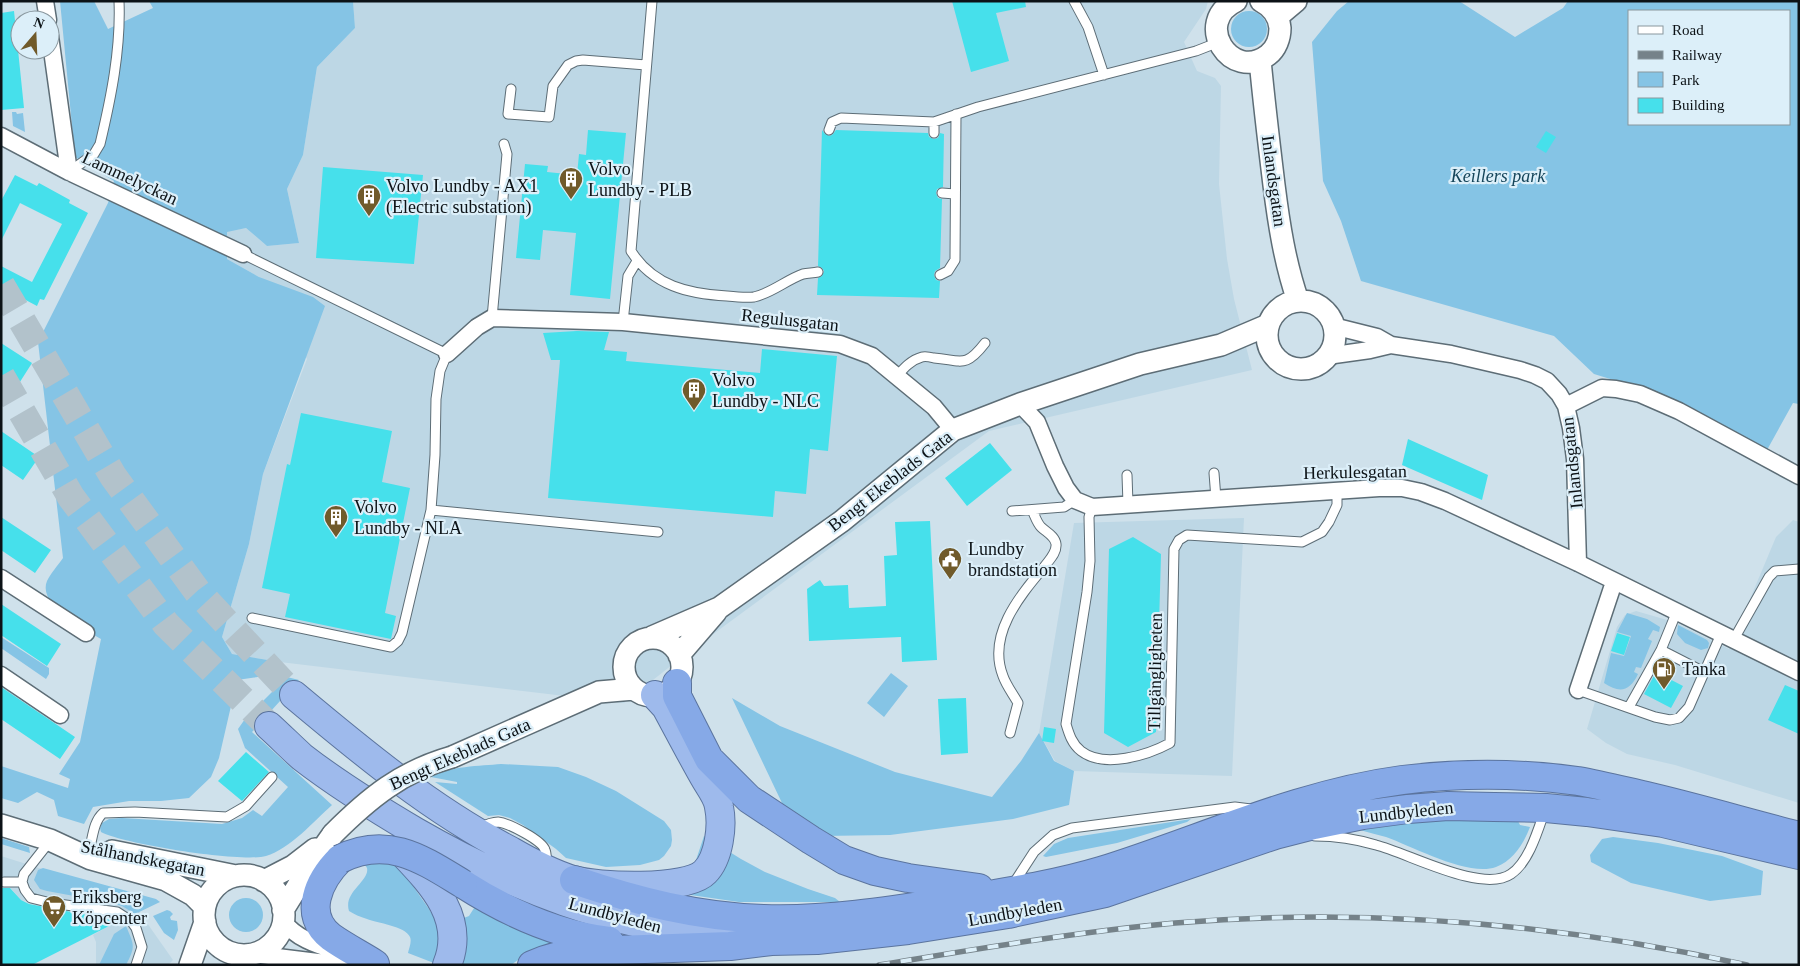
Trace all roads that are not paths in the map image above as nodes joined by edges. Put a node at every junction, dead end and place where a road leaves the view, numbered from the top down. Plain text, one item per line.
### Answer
1 (119, 1) edge
2 (652, 1) edge
3 (1074, 1) edge
4 (1236, 1) edge
5 (1260, 1) edge
6 (1296, 1) edge
7 (1277, 16) junction
8 (1219, 42) junction
9 (53, 60) edge
10 (1260, 60) junction
11 (646, 65) junction
12 (1104, 75) junction
13 (511, 88) dead end
14 (956, 114) junction
15 (934, 122) junction
16 (829, 130) dead end
17 (934, 133) dead end
18 (1, 136) edge
19 (504, 144) dead end
20 (69, 172) junction
21 (942, 194) dead end
22 (955, 194) junction
23 (243, 254) joint
24 (638, 261) junction
25 (818, 272) dead end
26 (940, 275) dead end
27 (1298, 301) junction
28 (492, 318) junction
29 (623, 322) junction
30 (1268, 325) junction
31 (1333, 326) junction
32 (985, 343) dead end
33 (1221, 345) junction
34 (1391, 345) junction
35 (1270, 350) junction
36 (447, 354) junction
37 (1327, 356) junction
38 (897, 376) junction
39 (1020, 404) junction
40 (1566, 406) junction
41 (953, 430) junction
42 (1214, 473) dead end
43 (1127, 474) dead end
44 (1799, 476) edge
45 (1336, 491) junction
46 (1216, 499) junction
47 (1075, 500) junction
48 (1128, 504) junction
49 (1092, 507) junction
50 (431, 510) junction
51 (1032, 510) junction
52 (1012, 511) dead end
53 (658, 532) dead end
54 (1578, 563) junction
55 (1799, 569) edge
56 (1, 578) edge
57 (1614, 582) junction
58 (719, 608) junction
59 (1677, 611) junction
60 (252, 618) dead end
61 (86, 633) dead end
62 (652, 637) junction
63 (1727, 637) junction
64 (1661, 650) junction
65 (679, 655) junction
66 (624, 670) junction
67 (1704, 672) junction
68 (1799, 672) edge
69 (1, 675) edge
70 (655, 689) junction
71 (1578, 690) joint
72 (599, 692) junction
73 (294, 695) tunnel mouth
74 (1629, 707) junction
75 (60, 715) dead end
76 (269, 726) tunnel mouth
77 (1010, 733) dead end
78 (272, 777) dead end
79 (340, 785) junction
80 (1546, 808) junction
81 (1271, 824) junction
82 (1, 825) edge
83 (1799, 836) edge
84 (50, 840) junction
85 (90, 847) junction
86 (337, 847) junction
87 (1799, 855) edge
88 (236, 876) junction
89 (574, 880) junction
90 (264, 881) junction
91 (4, 882) dead end
92 (22, 882) junction
93 (1008, 892) junction
94 (205, 914) junction
95 (283, 915) junction
96 (771, 941) junction
97 (687, 948) junction
98 (246, 954) junction
99 (376, 964) edge
100 (136, 965) edge
101 (190, 965) edge
102 (220, 965) edge
103 (342, 965) edge
104 (447, 965) edge
105 (532, 965) edge

1 - 20 lane
2 - 11 lane
3 - 12 lane
4 - 8 street
5 - 7 street
6 - 7 street
7 - 10 street
8 - 10 street
8 - 12 lane
9 - 20 street
10 - 27 street, Inlandsgatan
11 - 13 lane
11 - 24 lane
12 - 14 lane
14 - 15 lane
14 - 22 lane
15 - 16 lane
15 - 17 lane
18 - 20 street, Lammelyckan
19 - 28 lane
20 - 23 street, Lammelyckan
21 - 22 lane
22 - 26 lane
23 - 36 lane
24 - 25 lane, Regulusgatan
24 - 29 lane
27 - 30 street
27 - 31 street
28 - 29 street, Regulusgatan
28 - 36 street
29 - 38 street, Regulusgatan
30 - 33 street, Bengt Ekeblads Gata
30 - 35 street
31 - 34 street, Inlandsgatan
31 - 37 street
32 - 38 lane
33 - 35 street, Bengt Ekeblads Gata
33 - 39 street, Bengt Ekeblads Gata
34 - 37 street, Inlandsgatan
34 - 40 street, Inlandsgatan
35 - 37 street
36 - 50 lane
38 - 41 street, Regulusgatan
39 - 41 street, Bengt Ekeblads Gata
39 - 47 street
40 - 44 street
40 - 54 street, Inlandsgatan
41 - 58 street, Bengt Ekeblads Gata
42 - 46 lane
43 - 48 lane
45 - 46 street, Herkulesgatan
45 - 49 lane, Tillgängligheten
45 - 54 street, Herkulesgatan
46 - 48 street, Herkulesgatan
47 - 49 street, Herkulesgatan
47 - 51 lane
48 - 49 street, Herkulesgatan
50 - 53 lane
50 - 60 lane
51 - 52 lane
51 - 77 lane
54 - 57 street, Herkulesgatan
55 - 63 lane
56 - 61 street
57 - 59 street, Herkulesgatan
57 - 71 street
58 - 62 street, Bengt Ekeblads Gata
58 - 65 street, Bengt Ekeblads Gata
59 - 63 street, Herkulesgatan
59 - 64 lane
62 - 65 street
62 - 66 street, Bengt Ekeblads Gata
63 - 67 lane
63 - 68 street, Herkulesgatan
64 - 67 lane
64 - 74 lane
65 - 70 street
66 - 70 street
66 - 72 street, Bengt Ekeblads Gata
67 - 74 lane
69 - 75 street
70 - 72 street, Bengt Ekeblads Gata
70 - 89 highway
70 - 93 highway
71 - 74 lane
72 - 86 street, Bengt Ekeblads Gata, bridge
73 - 89 highway, Lundbyleden
76 - 79 highway, Lundbyleden
78 - 85 lane
79 - 96 highway, Lundbyleden
79 - 104 highway
80 - 81 highway, Lundbyleden
80 - 81 lane
80 - 87 highway, Lundbyleden
81 - 83 highway, Lundbyleden
81 - 93 highway, Lundbyleden
81 - 93 lane
81 - 96 highway, Lundbyleden
82 - 84 street, Stålhandskegatan
84 - 85 street, Stålhandskegatan
84 - 92 lane
84 - 94 street, Stålhandskegatan
85 - 88 street, Stålhandskegatan
86 - 90 street, Bengt Ekeblads Gata
86 - 95 street, Bengt Ekeblads Gata
86 - 97 highway, bridge
86 - 99 highway
88 - 90 street
88 - 94 street
89 - 93 highway, Lundbyleden
90 - 95 street
91 - 92 lane
92 - 100 lane
94 - 98 street
94 - 101 street
95 - 98 street
95 - 99 street
96 - 97 highway
97 - 105 highway
98 - 102 street
98 - 103 street

